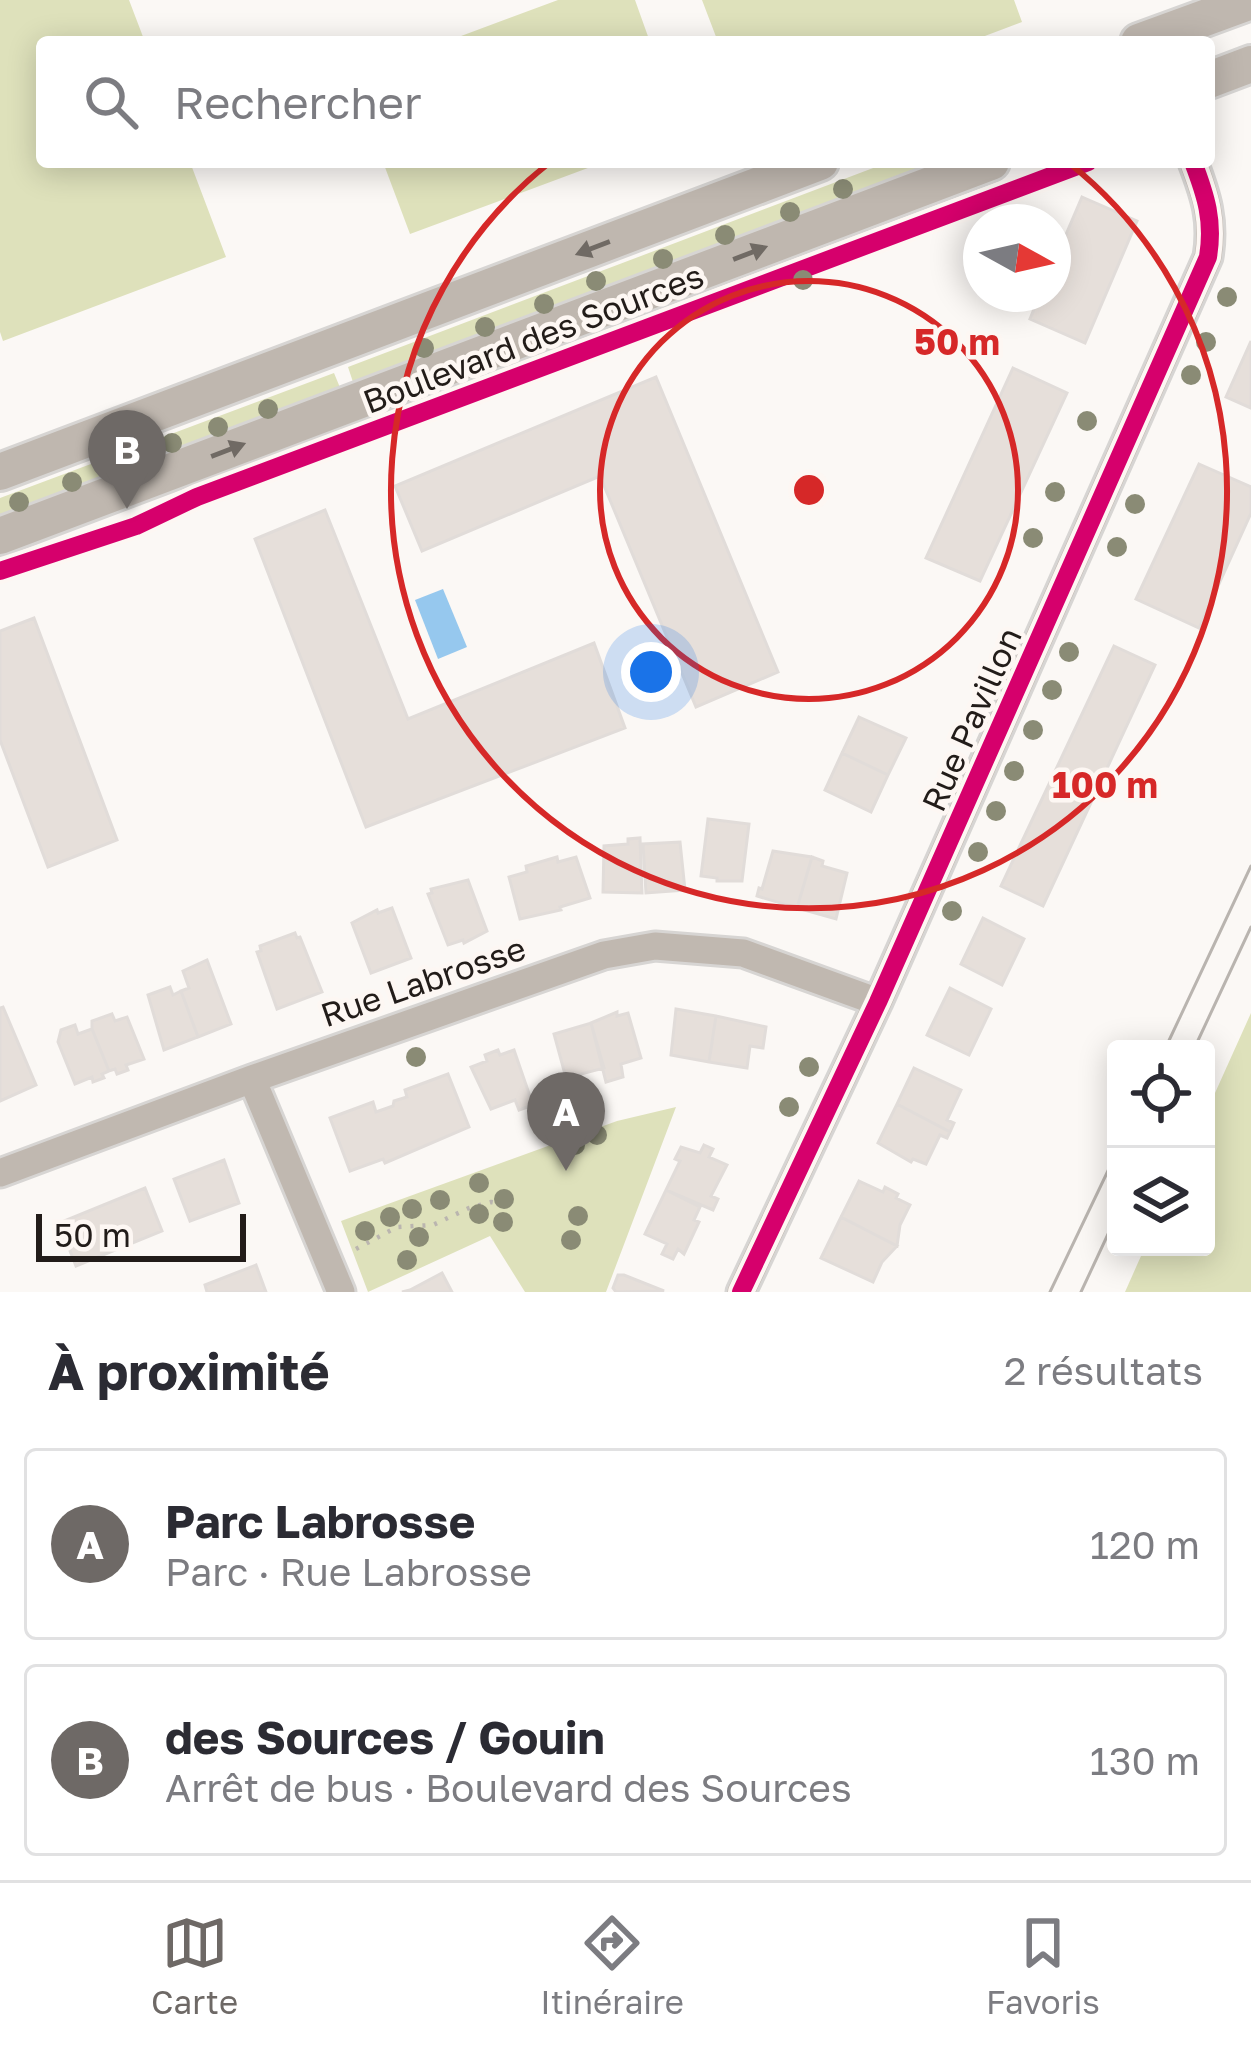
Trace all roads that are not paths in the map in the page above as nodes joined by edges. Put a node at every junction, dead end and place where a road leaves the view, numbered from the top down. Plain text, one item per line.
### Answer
1 (1251, 1) edge
2 (1158, 36) edge
3 (1251, 64) edge
4 (1215, 78) edge
5 (804, 168) edge
6 (975, 168) edge
7 (1195, 168) edge
8 (0, 472) edge
9 (0, 536) edge
10 (878, 1002) junction
11 (252, 1079) junction
12 (0, 1173) edge
13 (341, 1292) edge
14 (741, 1292) edge

1 - 2 street
3 - 4 street
5 -> 8 street, Boulevard des Sources
9 -> 6 street, Boulevard des Sources
7 - 10 street, Rue Pavillon
10 - 11 street, Rue Labrosse
10 - 14 street, Rue Pavillon
11 - 12 street, Rue Labrosse
11 - 13 street

